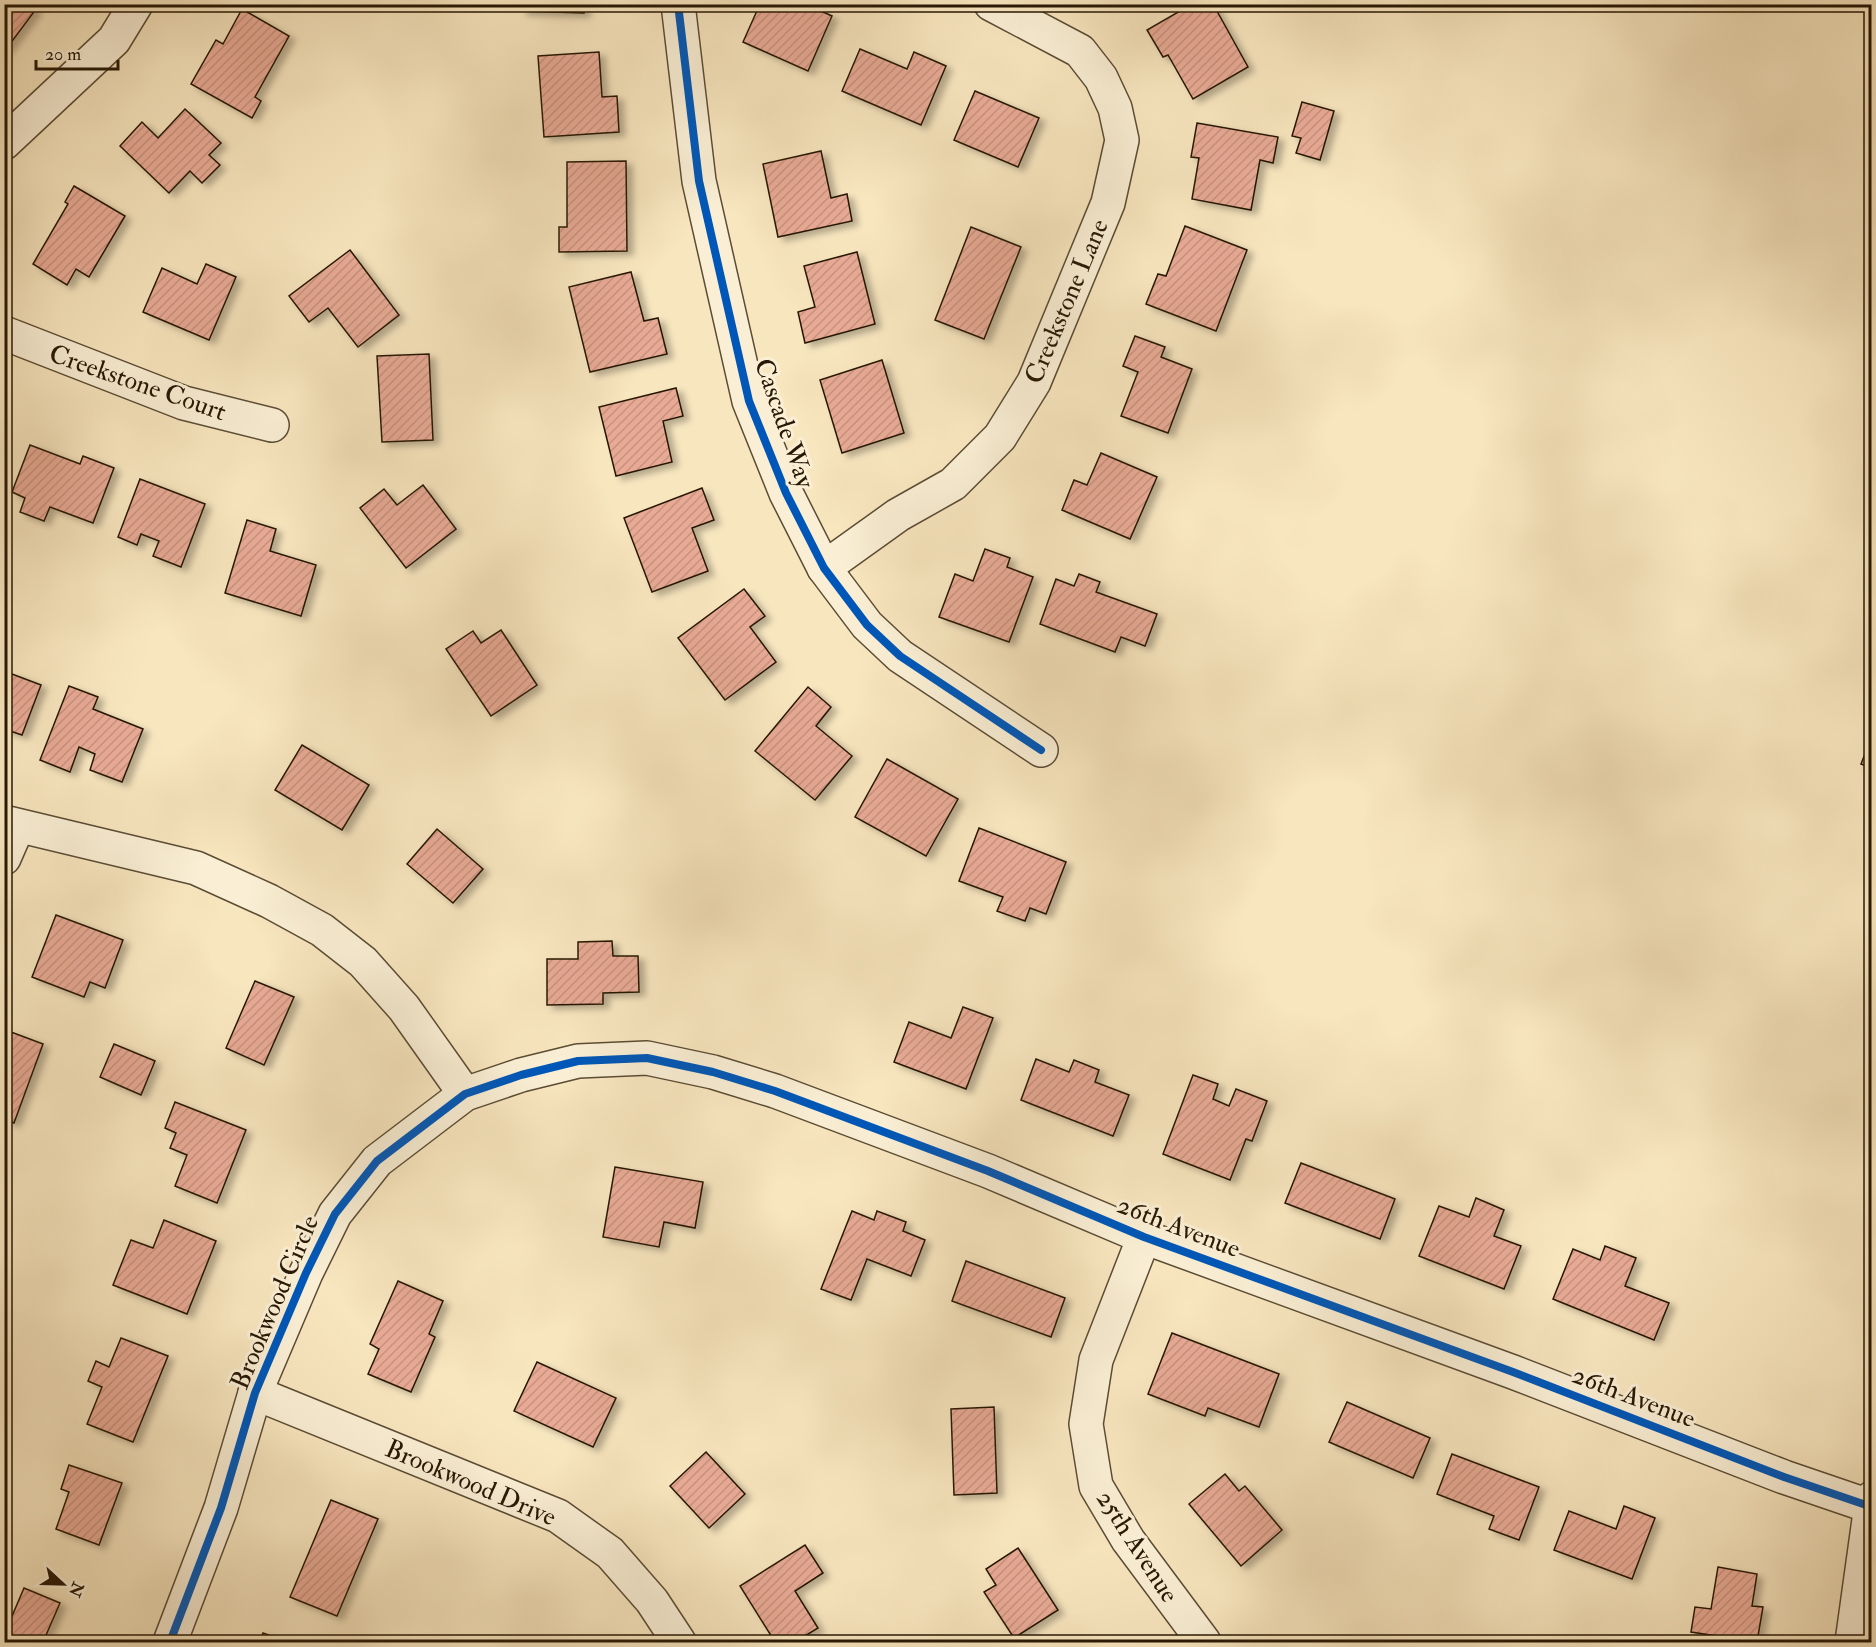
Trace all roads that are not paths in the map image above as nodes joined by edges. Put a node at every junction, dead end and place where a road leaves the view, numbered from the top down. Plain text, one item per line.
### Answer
1 (136, 4) edge
2 (678, 4) edge
3 (991, 4) edge
4 (4, 143) edge
5 (4, 333) edge
6 (272, 425) dead end
7 (824, 568) junction
8 (1041, 750) dead end
9 (11, 824) edge
10 (4, 858) edge
11 (465, 1094) junction
12 (1144, 1237) junction
13 (255, 1393) junction
14 (1870, 1502) edge
15 (170, 1642) edge
16 (679, 1642) edge
17 (1204, 1642) edge
18 (1852, 1642) edge

1 - 4 street
2 - 7 street, Cascade Way
3 - 7 street, Creekstone Lane
5 - 6 street, Creekstone Court
7 - 8 street, Cascade Way
9 - 10 street
9 - 11 street
11 - 12 street, 26th Avenue
11 - 13 street, Brookwood Circle
12 - 14 street, 26th Avenue
12 - 17 street, 25th Avenue
13 - 15 street, Brookwood Circle
13 - 16 street, Brookwood Drive
14 - 18 street

